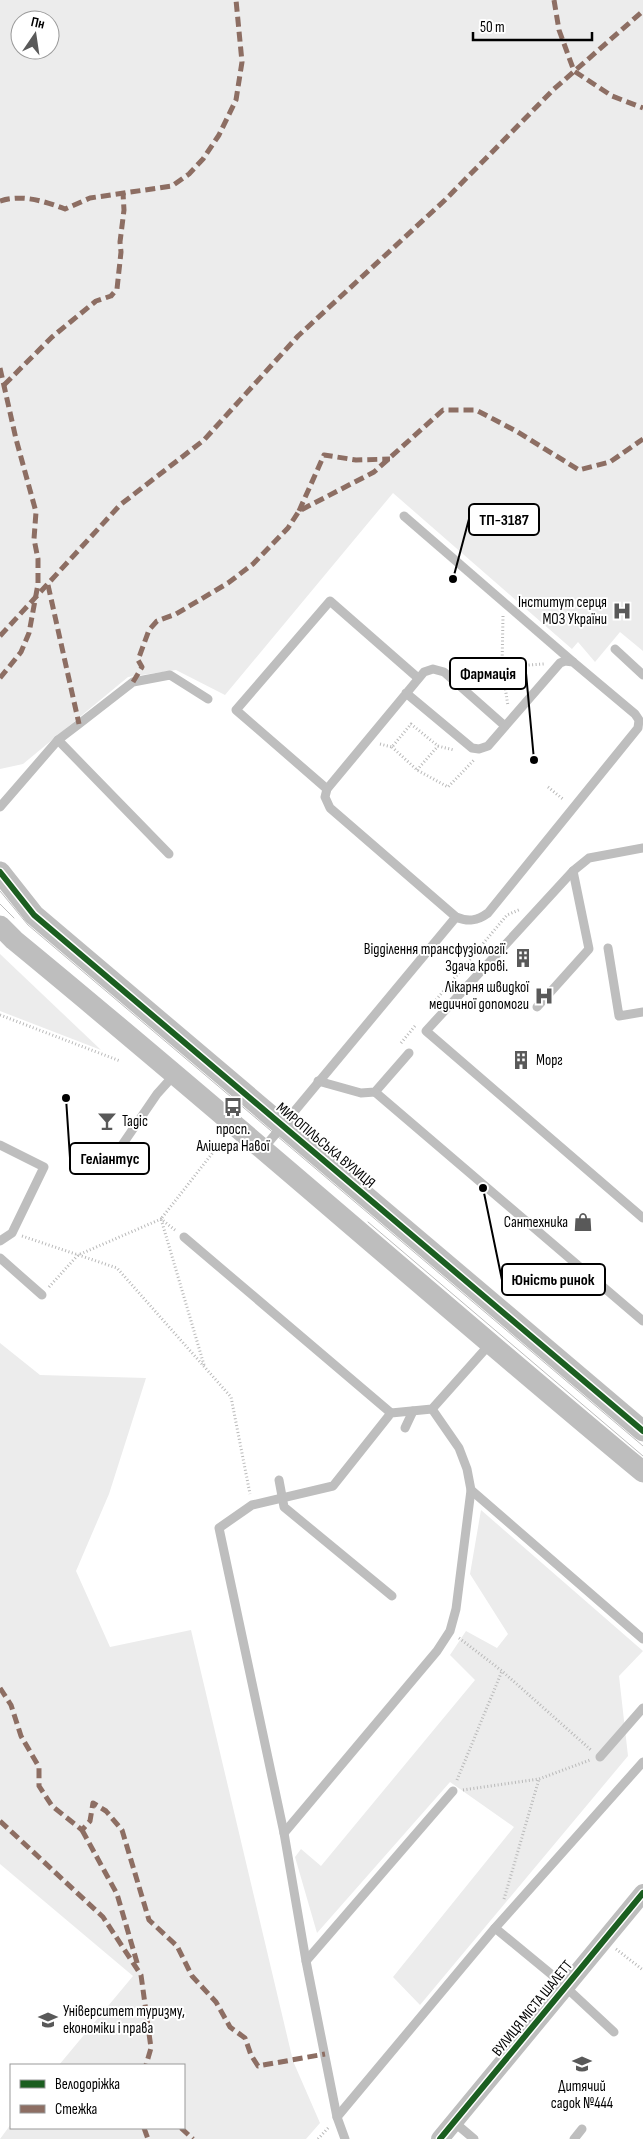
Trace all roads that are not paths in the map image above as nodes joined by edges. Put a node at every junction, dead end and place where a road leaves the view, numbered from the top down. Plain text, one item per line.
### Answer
1 (404, 516) dead end
2 (615, 649) dead end
3 (573, 662) junction
4 (643, 674) edge
5 (418, 678) junction
6 (406, 693) junction
7 (208, 698) dead end
8 (508, 723) junction
9 (58, 740) junction
10 (327, 789) junction
11 (0, 807) edge
12 (643, 848) edge
13 (169, 854) dead end
14 (573, 871) junction
15 (0, 872) edge
16 (456, 917) junction
17 (0, 926) edge
18 (608, 948) dead end
19 (537, 1007) dead end
20 (643, 1012) edge
21 (409, 1053) dead end
22 (175, 1074) junction
23 (318, 1081) junction
24 (374, 1092) junction
25 (284, 1125) junction
26 (0, 1144) edge
27 (120, 1148) dead end
28 (263, 1149) junction
29 (643, 1218) edge
30 (184, 1237) road end
31 (0, 1241) edge
32 (0, 1258) edge
33 (42, 1295) road end
34 (643, 1320) edge
35 (489, 1344) junction
36 (432, 1409) junction
37 (413, 1411) junction
38 (391, 1413) junction
39 (405, 1428) dead end
40 (643, 1432) edge
41 (643, 1472) edge
42 (279, 1480) dead end
43 (471, 1490) junction
44 (282, 1498) junction
45 (392, 1596) dead end
46 (643, 1639) edge
47 (643, 1708) edge
48 (600, 1757) road end
49 (643, 1762) edge
50 (453, 1791) road end
51 (284, 1833) junction
52 (643, 1893) edge
53 (495, 1928) junction
54 (306, 1961) junction
55 (564, 1987) junction
56 (614, 2032) dead end
57 (337, 2117) junction
58 (454, 2122) junction
59 (582, 2129) dead end
60 (345, 2139) edge
61 (440, 2139) edge
62 (474, 2139) edge
63 (574, 2139) edge

1 - 3 lane
2 - 4 lane
3 - 8 lane
3 - 16 lane
5 - 6 lane
5 - 8 lane
5 - 10 lane
6 - 8 lane
6 - 10 lane
7 - 9 lane
9 - 11 lane
9 - 13 lane
10 - 16 lane
12 - 14 lane
14 - 19 lane
14 - 29 lane
15 - 25 street, МИРОПІЛЬСЬКА ВУЛИЦЯ
16 - 23 lane
17 - 22 street
18 - 20 lane
21 - 24 lane
22 - 27 lane
22 - 28 street
23 - 24 lane
23 - 25 lane
24 - 34 lane
25 - 28 lane
25 - 40 street, МИРОПІЛЬСЬКА ВУЛИЦЯ
26 - 31 lane
28 - 35 street
30 - 38 lane
32 - 33 lane
35 - 36 lane
35 - 41 street
36 - 37 lane
36 - 43 lane
37 - 38 lane
37 - 39 lane
38 - 44 lane
42 - 44 lane
43 - 46 lane
43 - 51 lane
44 - 45 lane
44 - 51 lane
47 - 48 lane
49 - 53 lane
50 - 54 lane
51 - 54 lane
52 - 55 street, ВУЛИЦЯ МІСТА ШАЛЕТТ
53 - 55 lane
53 - 57 lane
54 - 57 lane
55 - 56 lane
55 - 58 street, ВУЛИЦЯ МІСТА ШАЛЕТТ
57 - 60 lane
58 - 61 street, ВУЛИЦЯ МІСТА ШАЛЕТТ
58 - 62 lane
59 - 63 lane

